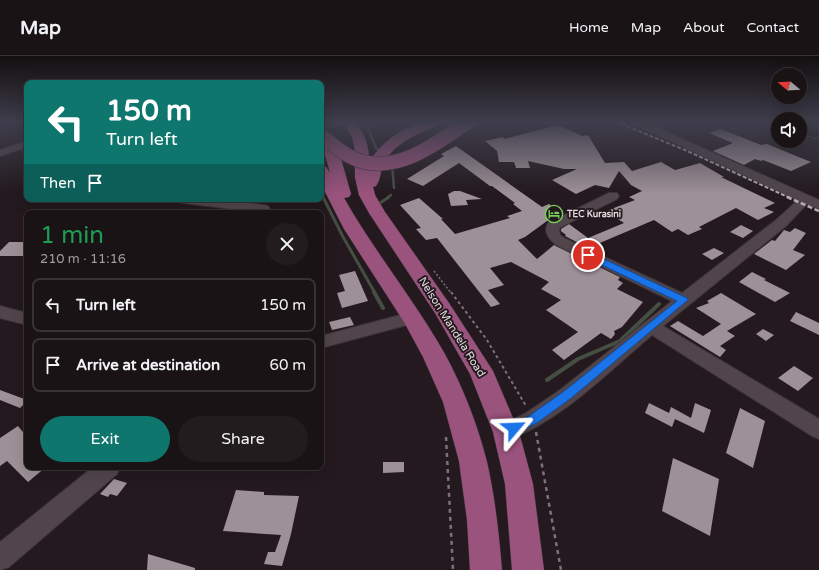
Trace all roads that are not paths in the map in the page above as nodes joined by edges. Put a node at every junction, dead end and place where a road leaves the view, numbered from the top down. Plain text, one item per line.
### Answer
1 (21, 146) edge
2 (328, 146) edge
3 (335, 146) edge
4 (361, 146) edge
5 (392, 146) edge
6 (429, 146) edge
7 (690, 146) edge
8 (0, 153) edge
9 (324, 176) edge
10 (612, 196) dead end
11 (804, 198) junction
12 (207, 202) edge
13 (819, 205) edge
14 (264, 209) dead end
15 (353, 229) junction
16 (396, 242) junction
17 (684, 300) junction
18 (0, 312) edge
19 (24, 318) edge
20 (412, 318) junction
21 (652, 327) junction
22 (324, 341) edge
23 (819, 430) edge
24 (506, 432) junction
25 (105, 470) edge
26 (0, 558) edge
27 (486, 570) edge
28 (528, 570) edge

1 - 8 street
2 - 15 main road
3 - 6 main road, bridge
4 - 16 main road, Nelson Mandela Road
5 - 16 main road
7 - 11 street
9 - 15 main road
10 - 17 street
11 - 13 street
11 - 17 street
12 - 14 street
15 - 20 main road
16 - 24 main road, Nelson Mandela Road
17 - 21 street
18 - 19 street
20 - 22 street
20 - 27 main road
21 - 23 street
21 - 24 street
24 - 28 main road, Nelson Mandela Road
25 - 26 street

